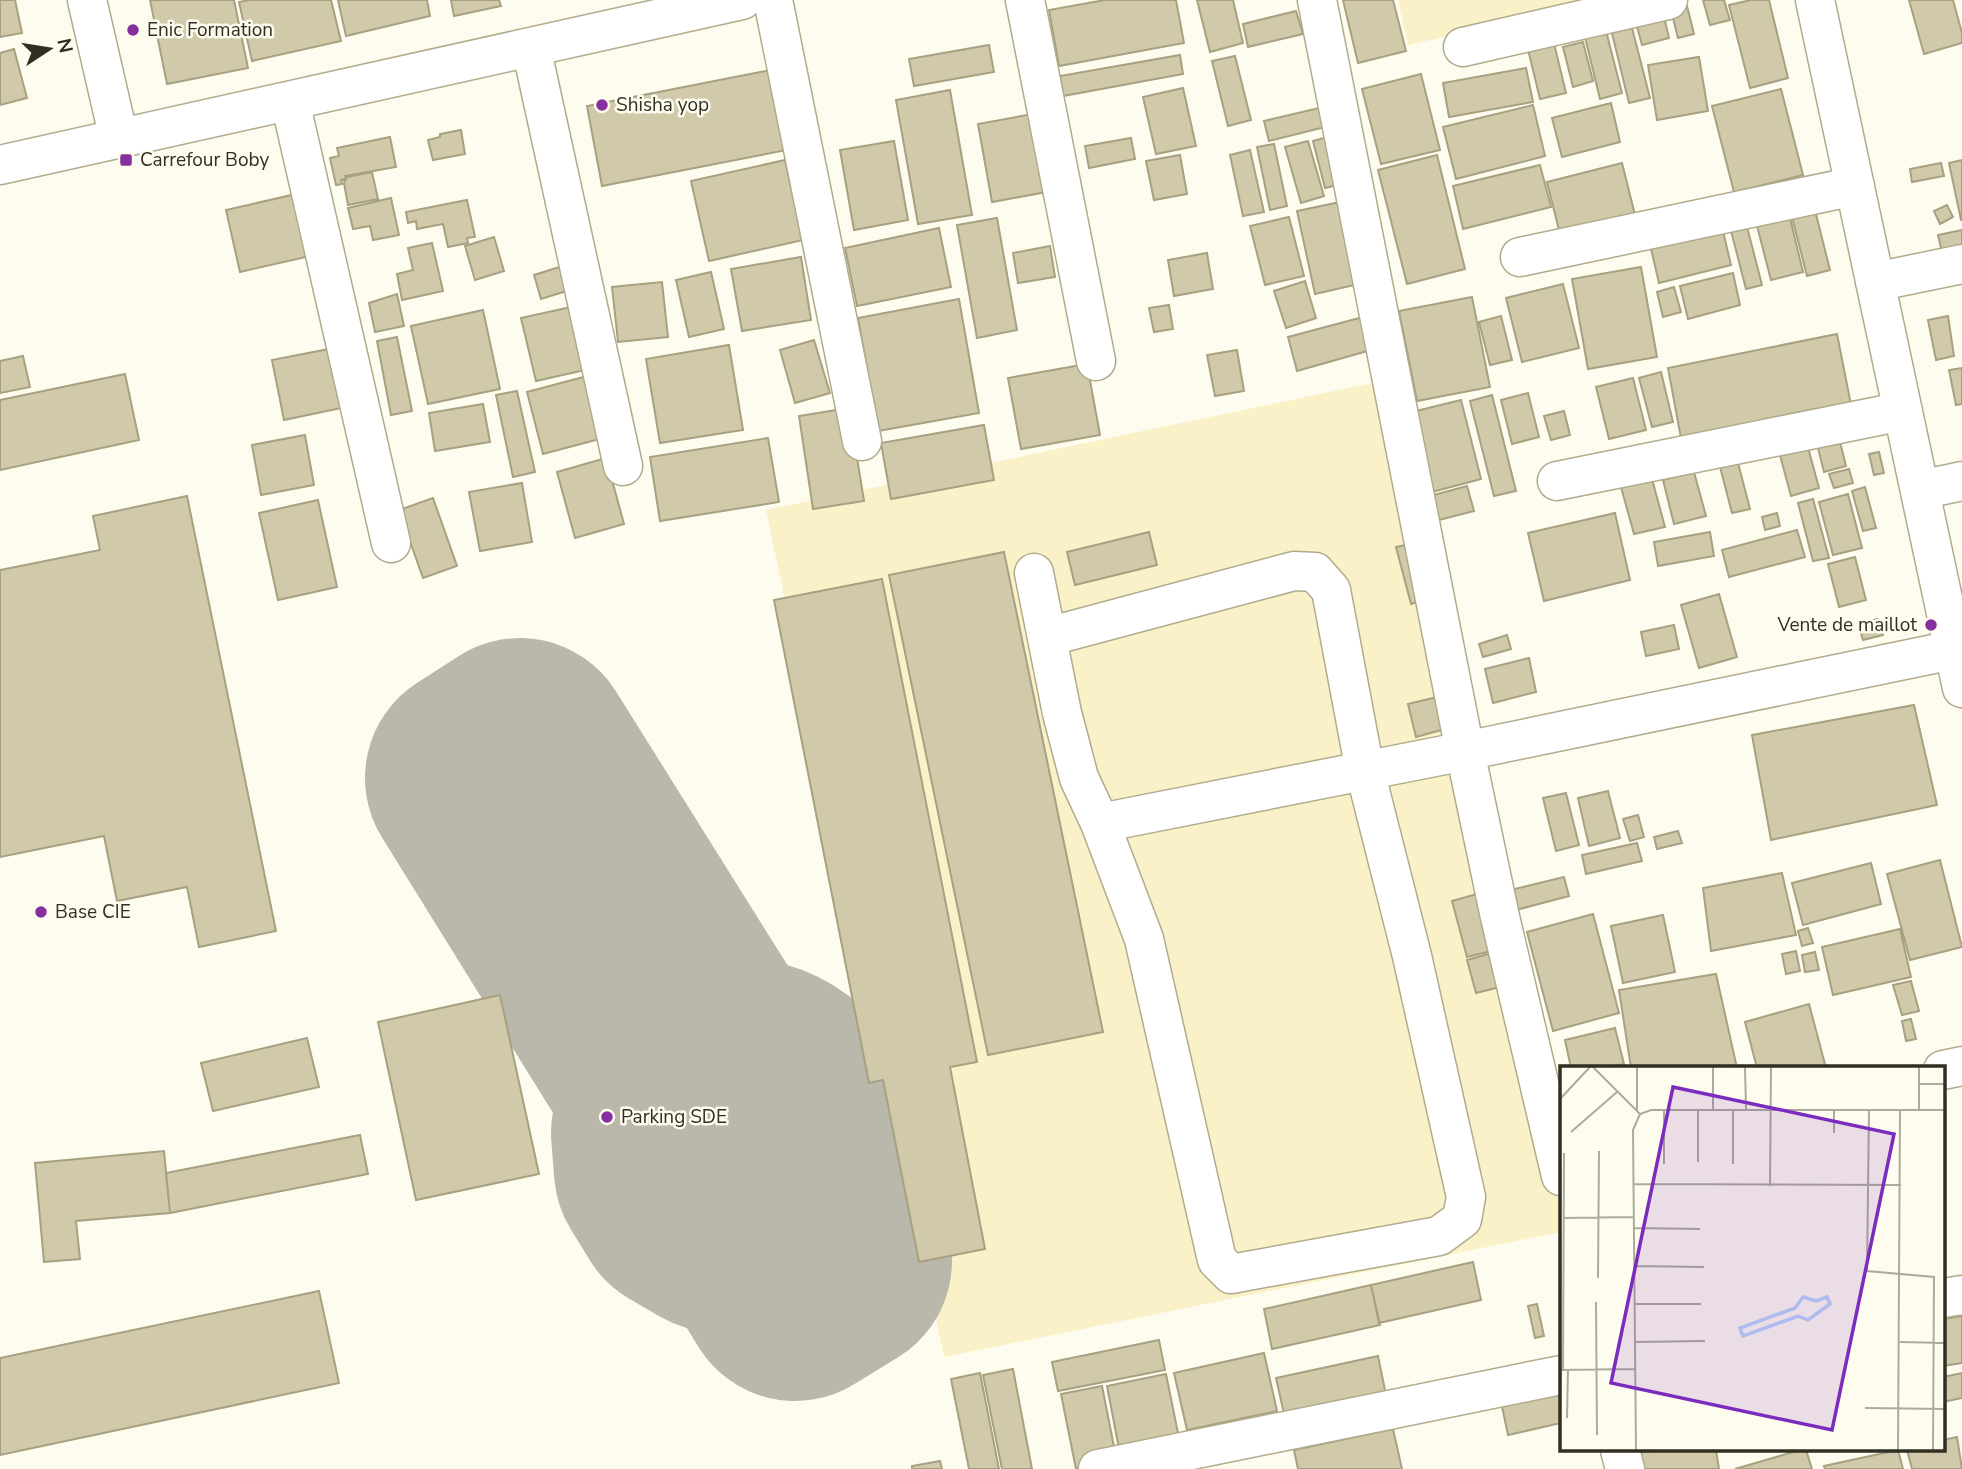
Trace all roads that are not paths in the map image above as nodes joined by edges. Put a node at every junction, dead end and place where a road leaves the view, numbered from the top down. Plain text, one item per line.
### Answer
1 (87, 0) edge
2 (742, 0) edge
3 (773, 0) edge
4 (1025, 0) edge
5 (1317, 0) edge
6 (1668, 0) edge
7 (1815, 0) edge
8 (531, 47) junction
9 (1463, 47) dead end
10 (290, 101) junction
11 (119, 139) junction
12 (0, 165) edge
13 (1855, 186) junction
14 (1520, 257) dead end
15 (1962, 264) edge
16 (1875, 282) junction
17 (1096, 361) dead end
18 (1903, 411) junction
19 (862, 441) dead end
20 (623, 466) dead end
21 (1557, 481) dead end
22 (1962, 481) edge
23 (1920, 490) junction
24 (391, 543) dead end
25 (1034, 573) dead end
26 (1047, 637) junction
27 (1958, 649) edge
28 (1962, 688) edge
29 (1465, 751) junction
30 (1365, 771) junction
31 (1100, 823) junction
32 (1962, 1066) edge
33 (1944, 1070) edge
34 (1560, 1172) edge
35 (1962, 1295) edge
36 (1944, 1298) edge
37 (1560, 1376) edge
38 (1621, 1452) edge
39 (1098, 1469) edge
40 (1625, 1469) edge

1 - 11 street
2 - 8 street
3 - 19 street
4 - 17 street
5 - 29 street
6 - 9 street
7 - 13 street
8 - 10 street
8 - 20 street
10 - 11 street
10 - 24 street
11 - 12 street
13 - 14 street
13 - 16 street
15 - 16 street
16 - 18 street
18 - 21 street
18 - 23 street
22 - 23 street
23 - 27 street
25 - 26 street
26 - 30 street
26 - 31 street
27 - 28 street
27 - 29 street
29 - 30 street
29 - 34 street
30 - 31 street
30 - 31 street
32 - 33 street
35 - 36 street
37 - 39 street
38 - 40 street

